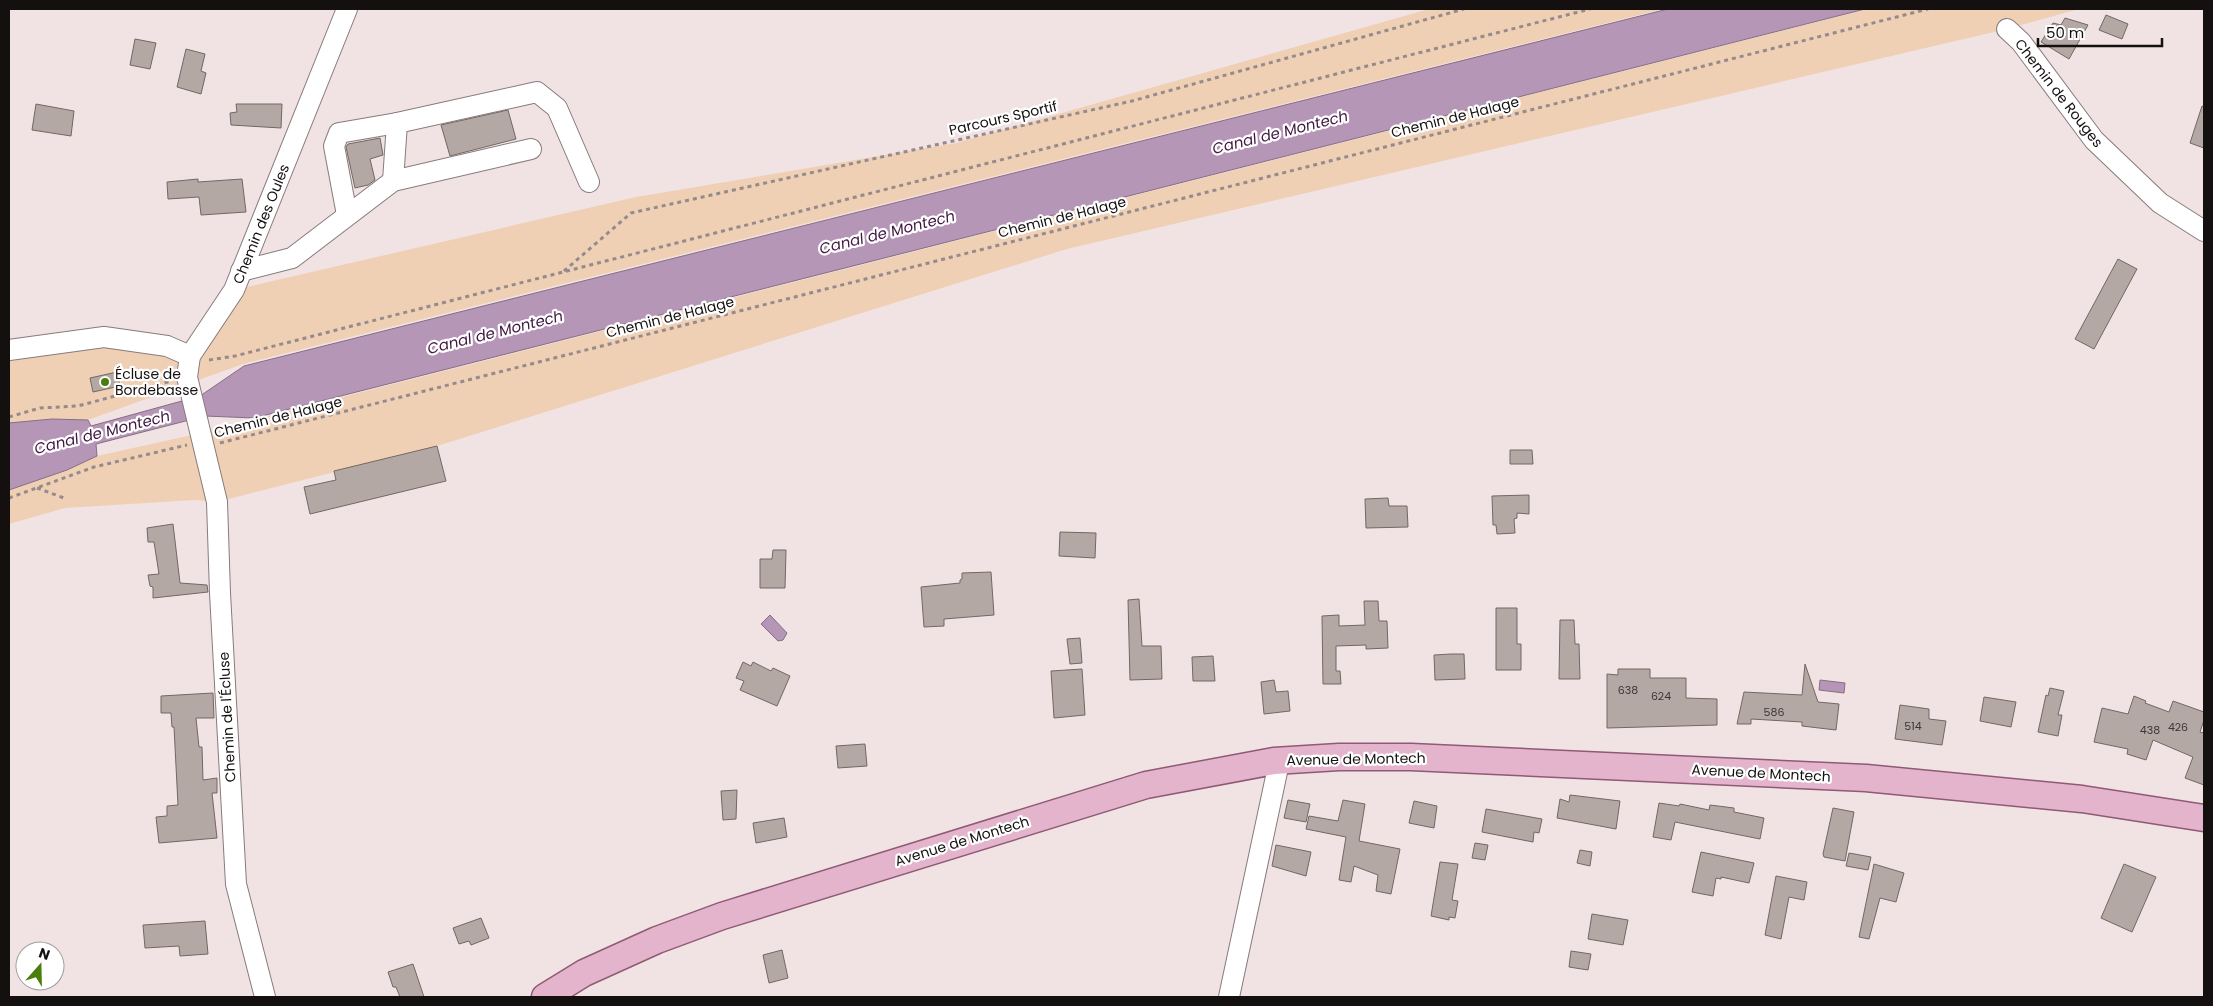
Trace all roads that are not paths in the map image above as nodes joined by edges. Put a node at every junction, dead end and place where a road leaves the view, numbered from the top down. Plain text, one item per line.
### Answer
1 (347, 9) edge
2 (2006, 29) dead end
3 (397, 123) junction
4 (531, 149) dead end
5 (393, 182) junction
6 (590, 182) dead end
7 (347, 215) junction
8 (2204, 231) edge
9 (241, 271) junction
10 (9, 350) edge
11 (190, 356) junction
12 (202, 440) joint
13 (1274, 761) junction
14 (2204, 818) edge
15 (265, 997) edge
16 (545, 997) edge
17 (1229, 997) edge

1 - 9 street, Chemin des Oules
2 - 8 street, Chemin de Rouges
3 - 5 street
3 - 6 street
3 - 7 street
4 - 5 street
5 - 7 street
7 - 9 street
9 - 11 street, Chemin des Oules
10 - 11 street
11 - 12 street, Chemin des Oules
12 - 15 street, Chemin de l'Écluse
13 - 14 main road, Avenue de Montech
13 - 16 main road, Avenue de Montech
13 - 17 street

